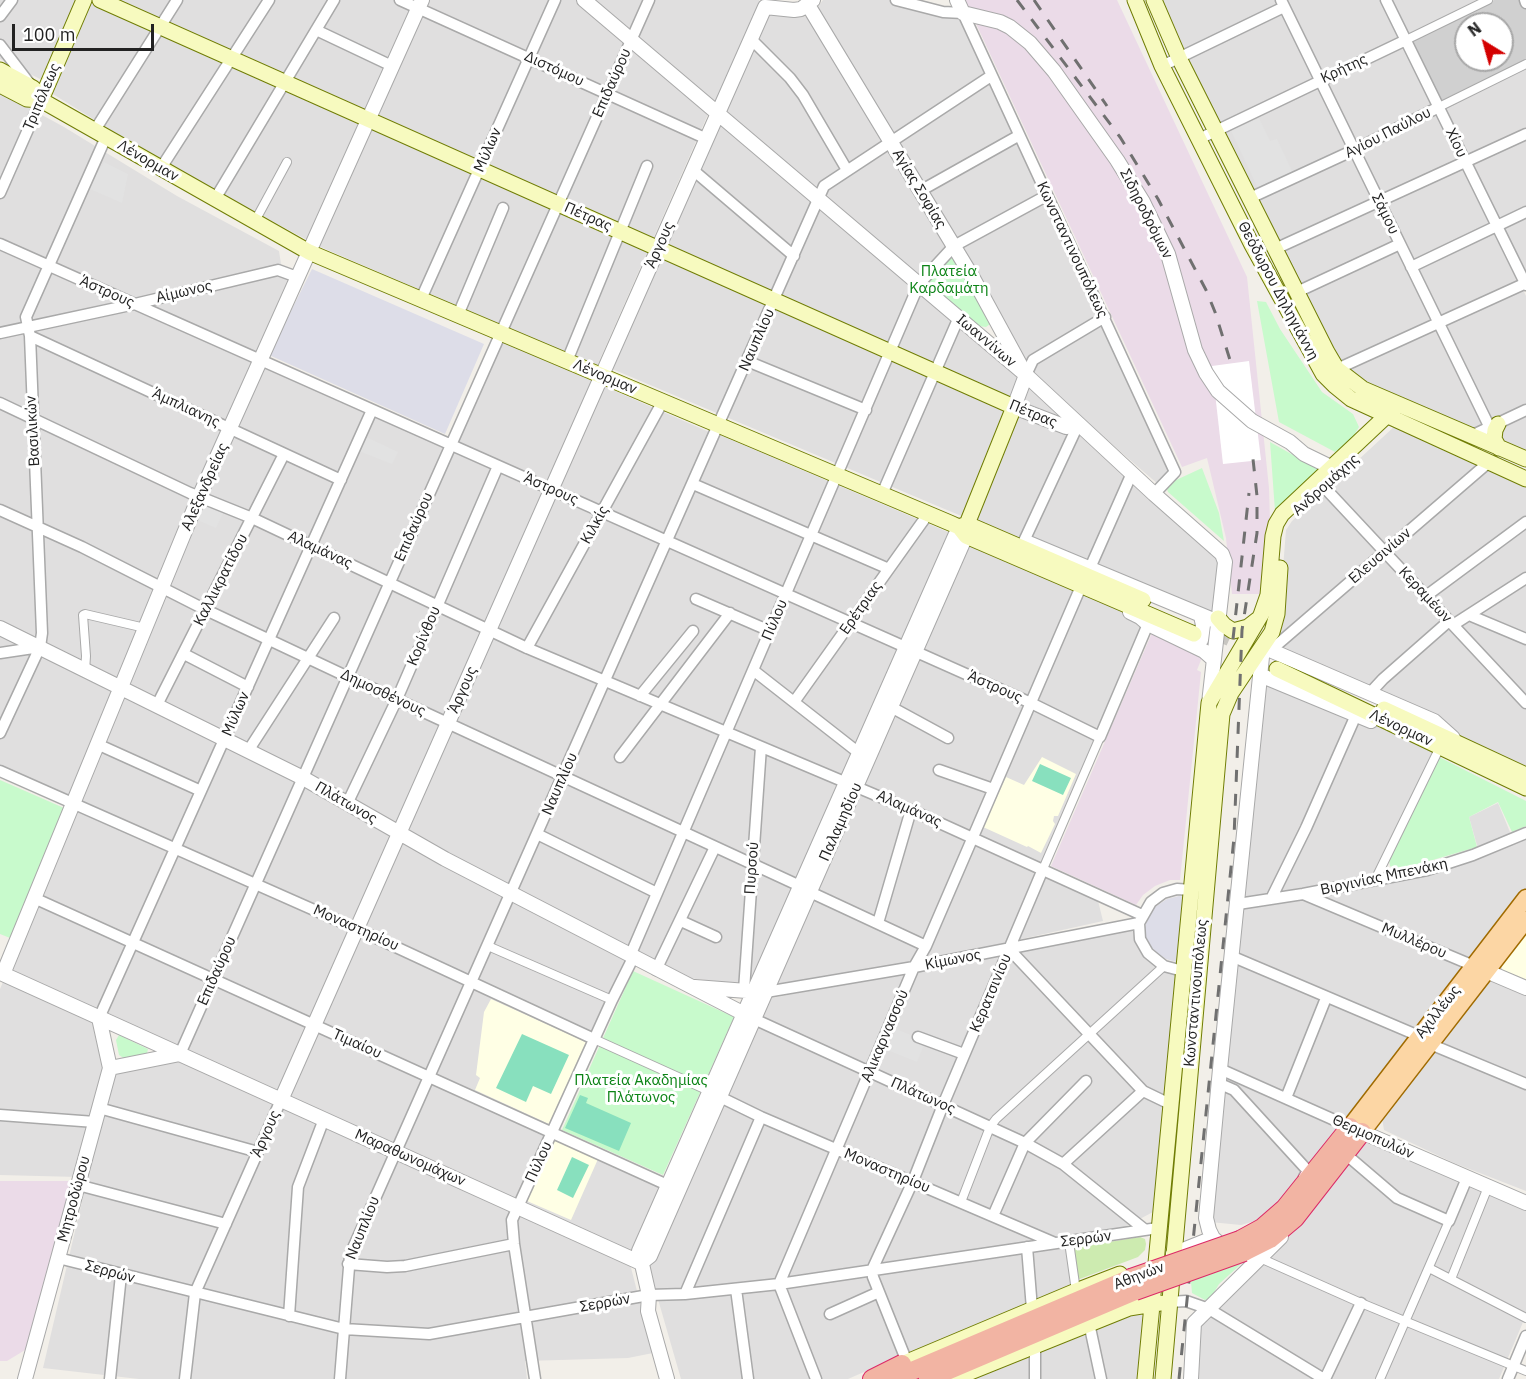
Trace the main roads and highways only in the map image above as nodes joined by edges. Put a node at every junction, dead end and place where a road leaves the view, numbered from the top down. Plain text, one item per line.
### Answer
1 (84, 0) edge
2 (100, 0) edge
3 (1135, 0) edge
4 (1154, 0) edge
5 (0, 70) edge
6 (0, 85) edge
7 (37, 94) junction
8 (1361, 404) junction
9 (1014, 407) joint
10 (1403, 407) junction
11 (1391, 418) junction
12 (1494, 426) road end
13 (1365, 436) junction
14 (1499, 448) junction
15 (1526, 459) edge
16 (1340, 466) junction
17 (1526, 479) edge
18 (964, 529) junction
19 (1262, 615) junction
20 (1218, 620) road end
21 (1273, 657) junction
22 (1526, 775) edge
23 (1526, 788) edge
24 (1526, 898) edge
25 (1526, 920) edge
26 (1480, 969) junction
27 (1356, 1133) joint
28 (1173, 1254) junction
29 (1155, 1260) junction
30 (1169, 1302) junction
31 (1151, 1304) junction
32 (907, 1362) joint
33 (950, 1368) edge
34 (974, 1375) edge
35 (872, 1379) edge
36 (893, 1379) edge
37 (928, 1379) edge
38 (1145, 1379) edge
39 (1163, 1379) edge

1 - 7 main road, Τριπόλεως
2 - 9 main road, Πέτρας
3 - 8 main road, Θεόδωρου Δηληγιάννη
4 - 10 main road, Θεόδωρου Δηληγιάννη
5 - 7 main road, Λένορμαν
6 - 7 main road, Λένορμαν
7 - 18 main road, Λένορμαν
8 - 11 main road, Θεόδωρου Δηληγιάννη
8 - 13 main road
9 - 18 main road, Παλαμηδίου
10 - 11 main road, Ανδρομάχης
10 - 14 main road, Θεόδωρου Δηληγιάννη
11 - 13 main road, Ανδρομάχης
11 - 16 main road, Ανδρομάχης
11 - 17 main road, Θεόδωρου Δηληγιάννη
12 - 14 main road
13 - 16 main road, Ανδρομάχης
14 - 15 main road, Θεόδωρου Δηληγιάννη
16 - 19 main road, Ανδρομάχης
16 - 21 main road, Ανδρομάχης
18 - 18 main road, Λένορμαν
19 - 20 main road
19 - 29 main road, Κωνσταντινουπόλεως
21 - 22 main road, Λένορμαν
21 - 23 main road, Λένορμαν
21 - 28 main road, Κωνσταντινουπόλεως
24 - 26 main road, Αχιλλέως
25 - 26 main road, Αχιλλέως
26 - 27 main road, Αχιλλέως
27 - 33 highway, Αθηνών, bridge
28 - 29 main road, Αθηνών
28 - 30 main road, Κωνσταντινουπόλεως
29 - 31 main road, Κωνσταντινουπόλεως
29 - 32 main road, Αθηνών
30 - 31 main road, Αθηνών
30 - 39 main road, Κωνσταντινουπόλεως
31 - 34 main road, Αθηνών
31 - 38 main road, Κωνσταντινουπόλεως
32 - 35 highway
33 - 34 main road, Αθηνών
33 - 36 highway, Αθηνών
33 - 37 highway, Αθηνών

